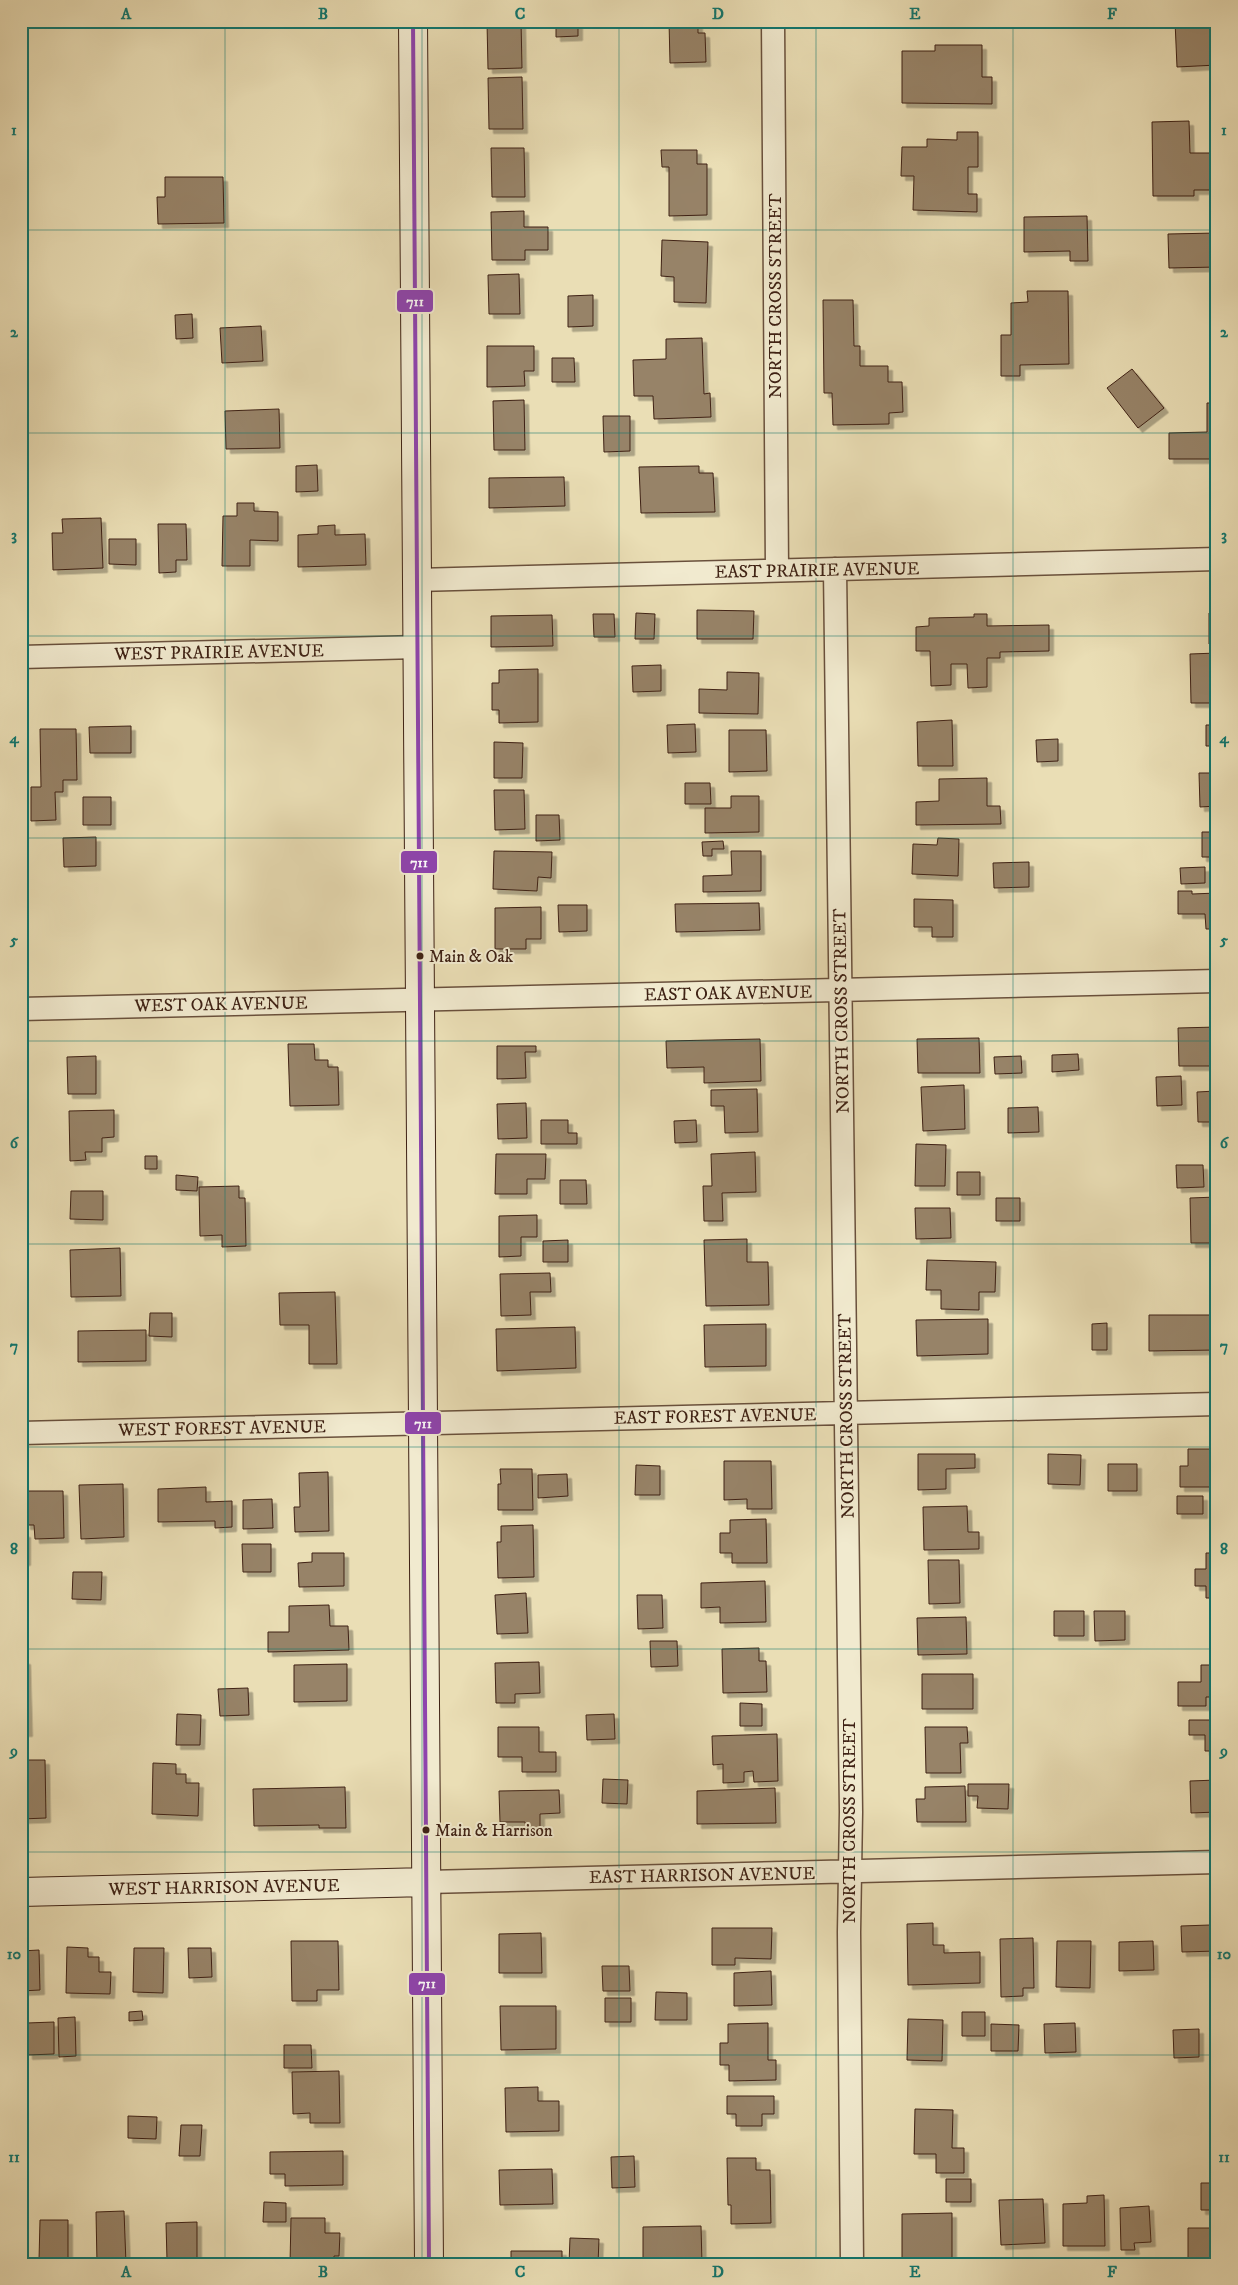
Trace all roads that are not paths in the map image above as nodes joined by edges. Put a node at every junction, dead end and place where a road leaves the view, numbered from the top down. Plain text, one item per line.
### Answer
1 (413, 21) edge
2 (773, 21) edge
3 (1217, 559) edge
4 (835, 569) junction
5 (777, 570) junction
6 (417, 580) junction
7 (418, 647) junction
8 (21, 657) edge
9 (1217, 981) edge
10 (840, 990) junction
11 (420, 1000) junction
12 (21, 1009) edge
13 (1217, 1404) edge
14 (846, 1413) junction
15 (423, 1423) junction
16 (21, 1433) edge
17 (1217, 1862) edge
18 (850, 1871) junction
19 (427, 1882) junction
20 (21, 1892) edge
21 (429, 2264) edge
22 (852, 2264) edge

1 - 6 street
2 - 5 street, NORTH CROSS STREET
3 - 4 street, EAST PRAIRIE AVENUE
4 - 5 street, EAST PRAIRIE AVENUE
4 - 10 street, NORTH CROSS STREET
5 - 6 street, EAST PRAIRIE AVENUE
6 - 7 street
7 - 8 street, WEST PRAIRIE AVENUE
7 - 11 street
9 - 10 street, EAST OAK AVENUE
10 - 11 street, EAST OAK AVENUE
10 - 14 street, NORTH CROSS STREET
11 - 12 street, WEST OAK AVENUE
11 - 15 street
13 - 14 street, EAST FOREST AVENUE
14 - 15 street, EAST FOREST AVENUE
14 - 18 street, NORTH CROSS STREET
15 - 16 street, WEST FOREST AVENUE
15 - 19 street
17 - 18 street, EAST HARRISON AVENUE
18 - 19 street, EAST HARRISON AVENUE
18 - 22 street, NORTH CROSS STREET
19 - 20 street, WEST HARRISON AVENUE
19 - 21 street

